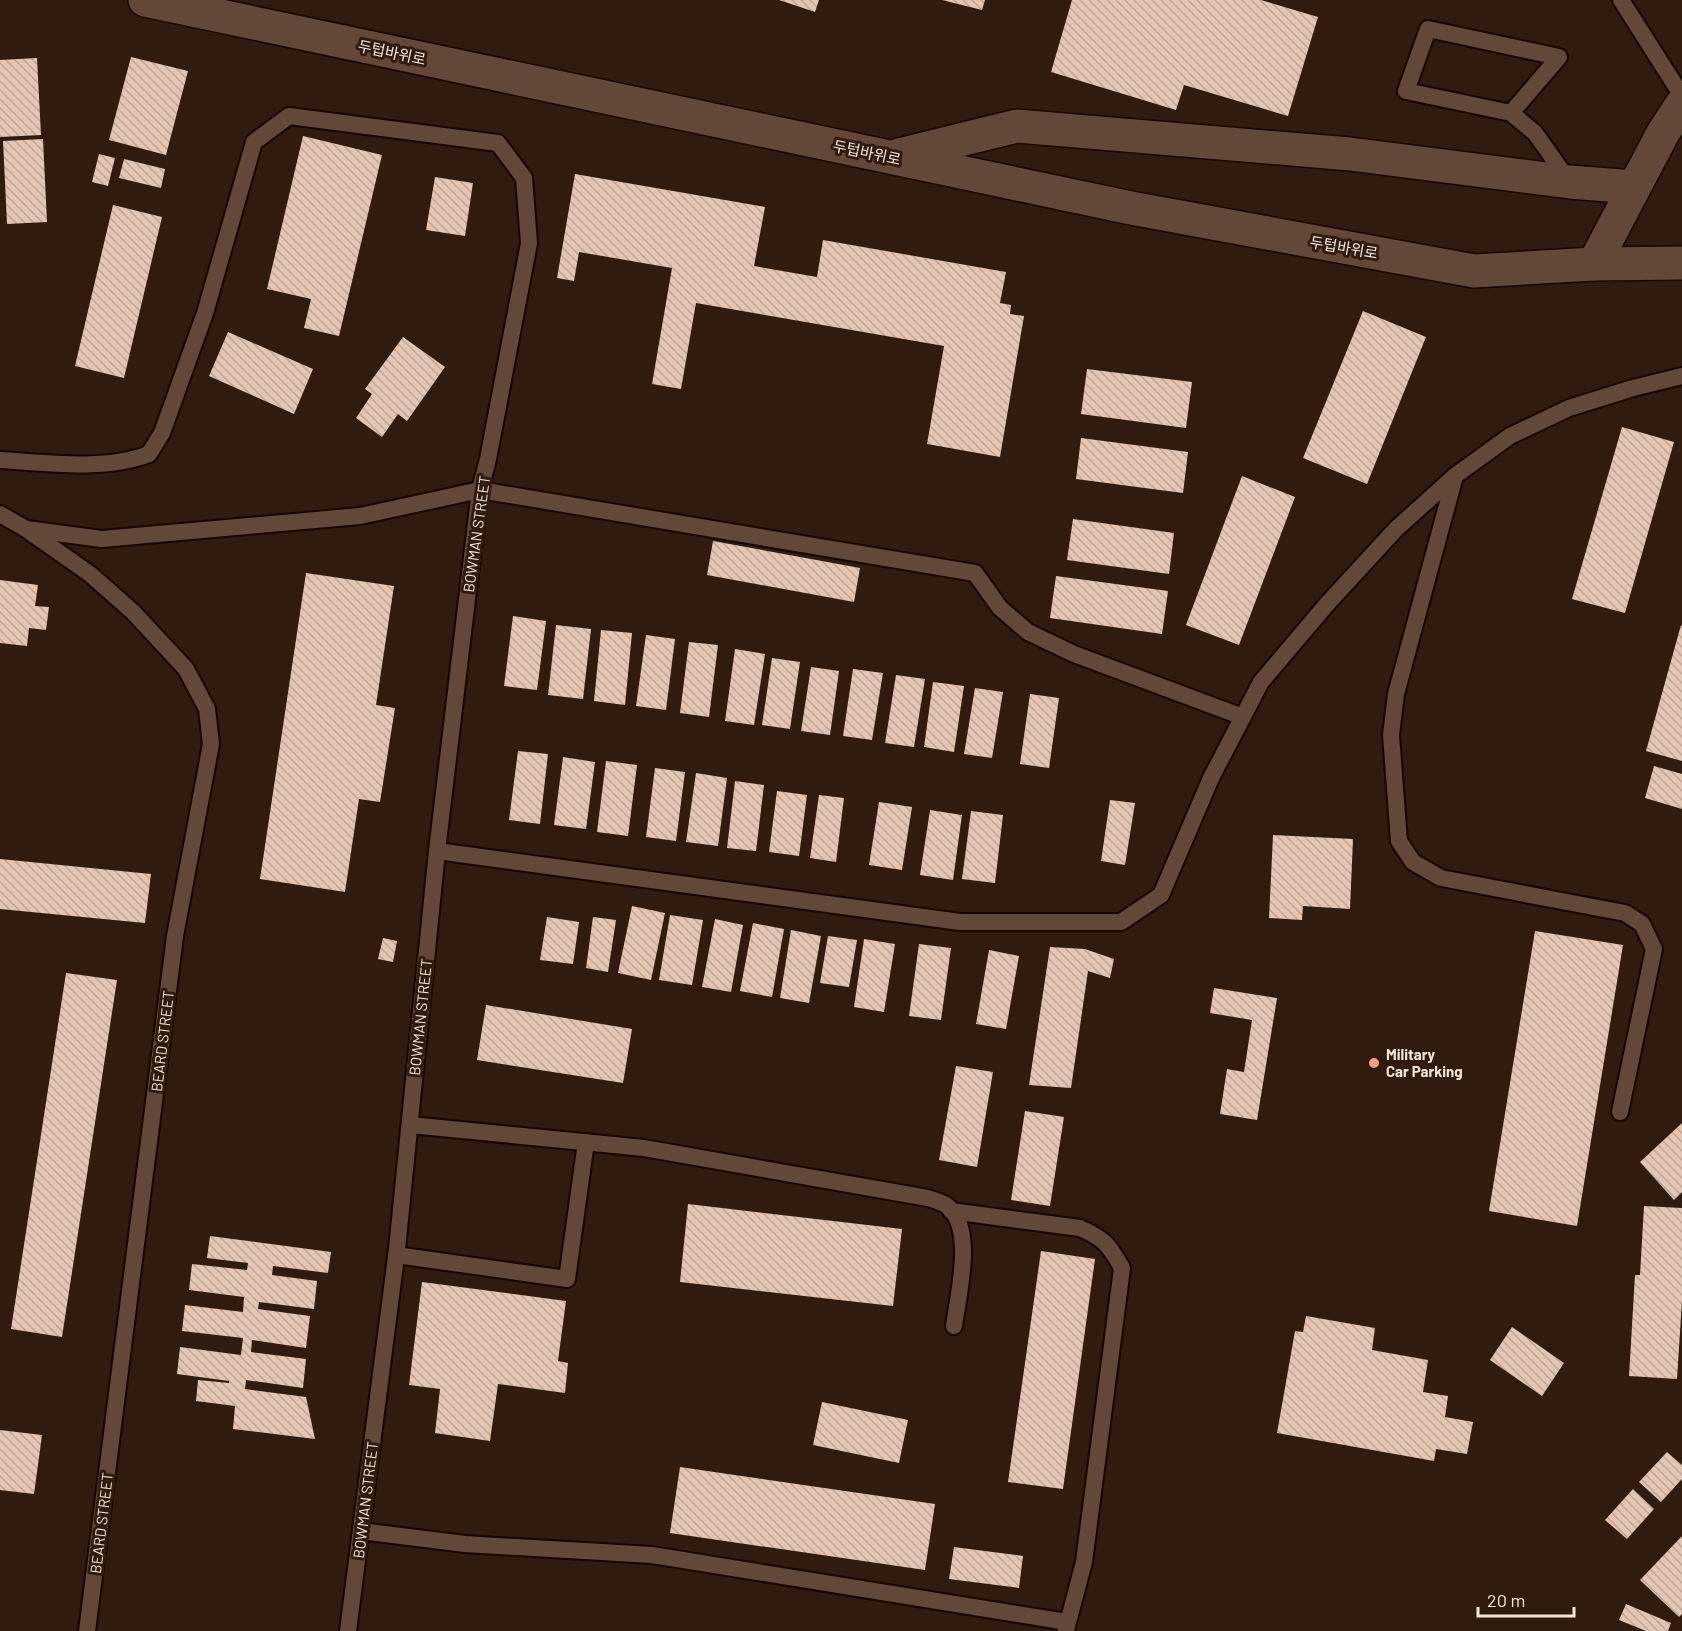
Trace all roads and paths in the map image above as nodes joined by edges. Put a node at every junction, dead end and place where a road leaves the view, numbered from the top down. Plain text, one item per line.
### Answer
1 (145, 0) edge
2 (1621, 0) edge
3 (1682, 96) edge
4 (1682, 104) edge
5 (1511, 113) junction
6 (892, 157) junction
7 (1570, 182) junction
8 (1634, 187) junction
9 (1682, 263) edge
10 (1594, 264) junction
11 (1682, 376) edge
12 (0, 460) edge
13 (1456, 475) junction
14 (480, 490) junction
15 (0, 514) edge
16 (26, 530) junction
17 (1243, 717) junction
18 (437, 850) junction
19 (1620, 1112) dead end
20 (410, 1125) junction
21 (586, 1142) junction
22 (951, 1210) junction
23 (396, 1255) junction
24 (954, 1326) dead end
25 (361, 1531) junction
26 (1066, 1626) edge
27 (87, 1631) edge
28 (348, 1631) edge

1 - 6 street, 두텁바위로
2 - 3 lane
4 - 8 street
5 - 5 lane
5 - 7 lane
6 - 7 street
6 - 10 street, 두텁바위로
7 - 8 street
8 - 10 street
9 - 10 street, 두텁바위로
11 - 13 lane
12 - 14 lane, BOWMAN STREET
13 - 17 lane
13 - 19 lane
14 - 16 lane
14 - 17 lane
14 - 18 lane, BOWMAN STREET
15 - 16 lane, BEARD STREET
16 - 27 lane, BEARD STREET
17 - 18 lane
18 - 20 lane, BOWMAN STREET
20 - 21 lane
20 - 23 lane, BOWMAN STREET
21 - 22 lane
21 - 23 lane
22 - 24 lane
22 - 26 lane
23 - 25 lane, BOWMAN STREET
25 - 26 lane
25 - 28 lane, BOWMAN STREET

